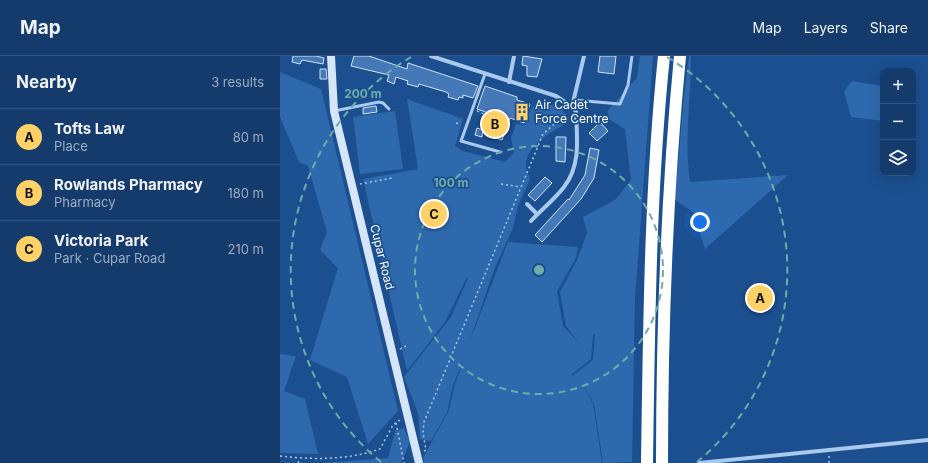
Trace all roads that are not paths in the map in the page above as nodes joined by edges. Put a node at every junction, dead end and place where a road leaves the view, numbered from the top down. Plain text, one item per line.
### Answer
1 (331, 56) edge
2 (431, 56) edge
3 (514, 56) edge
4 (584, 56) edge
5 (632, 56) edge
6 (664, 56) edge
7 (680, 56) edge
8 (485, 74) junction
9 (509, 82) junction
10 (574, 100) junction
11 (572, 107) junction
12 (388, 109) dead end
13 (334, 111) junction
14 (500, 152) dead end
15 (527, 204) dead end
16 (537, 214) junction
17 (531, 221) dead end
18 (928, 440) edge
19 (419, 463) edge
20 (646, 463) edge
21 (662, 463) edge
22 (699, 463) edge

1 - 13 main road, Cupar Road
2 - 8 street
3 - 9 street
4 - 10 street
5 - 10 lane
6 - 20 highway
7 - 21 highway
8 - 9 street
8 - 14 lane
9 - 11 street
10 - 11 street
11 - 16 street
12 - 13 lane
13 - 19 main road, Cupar Road
15 - 16 street
16 - 17 street
18 - 22 street

